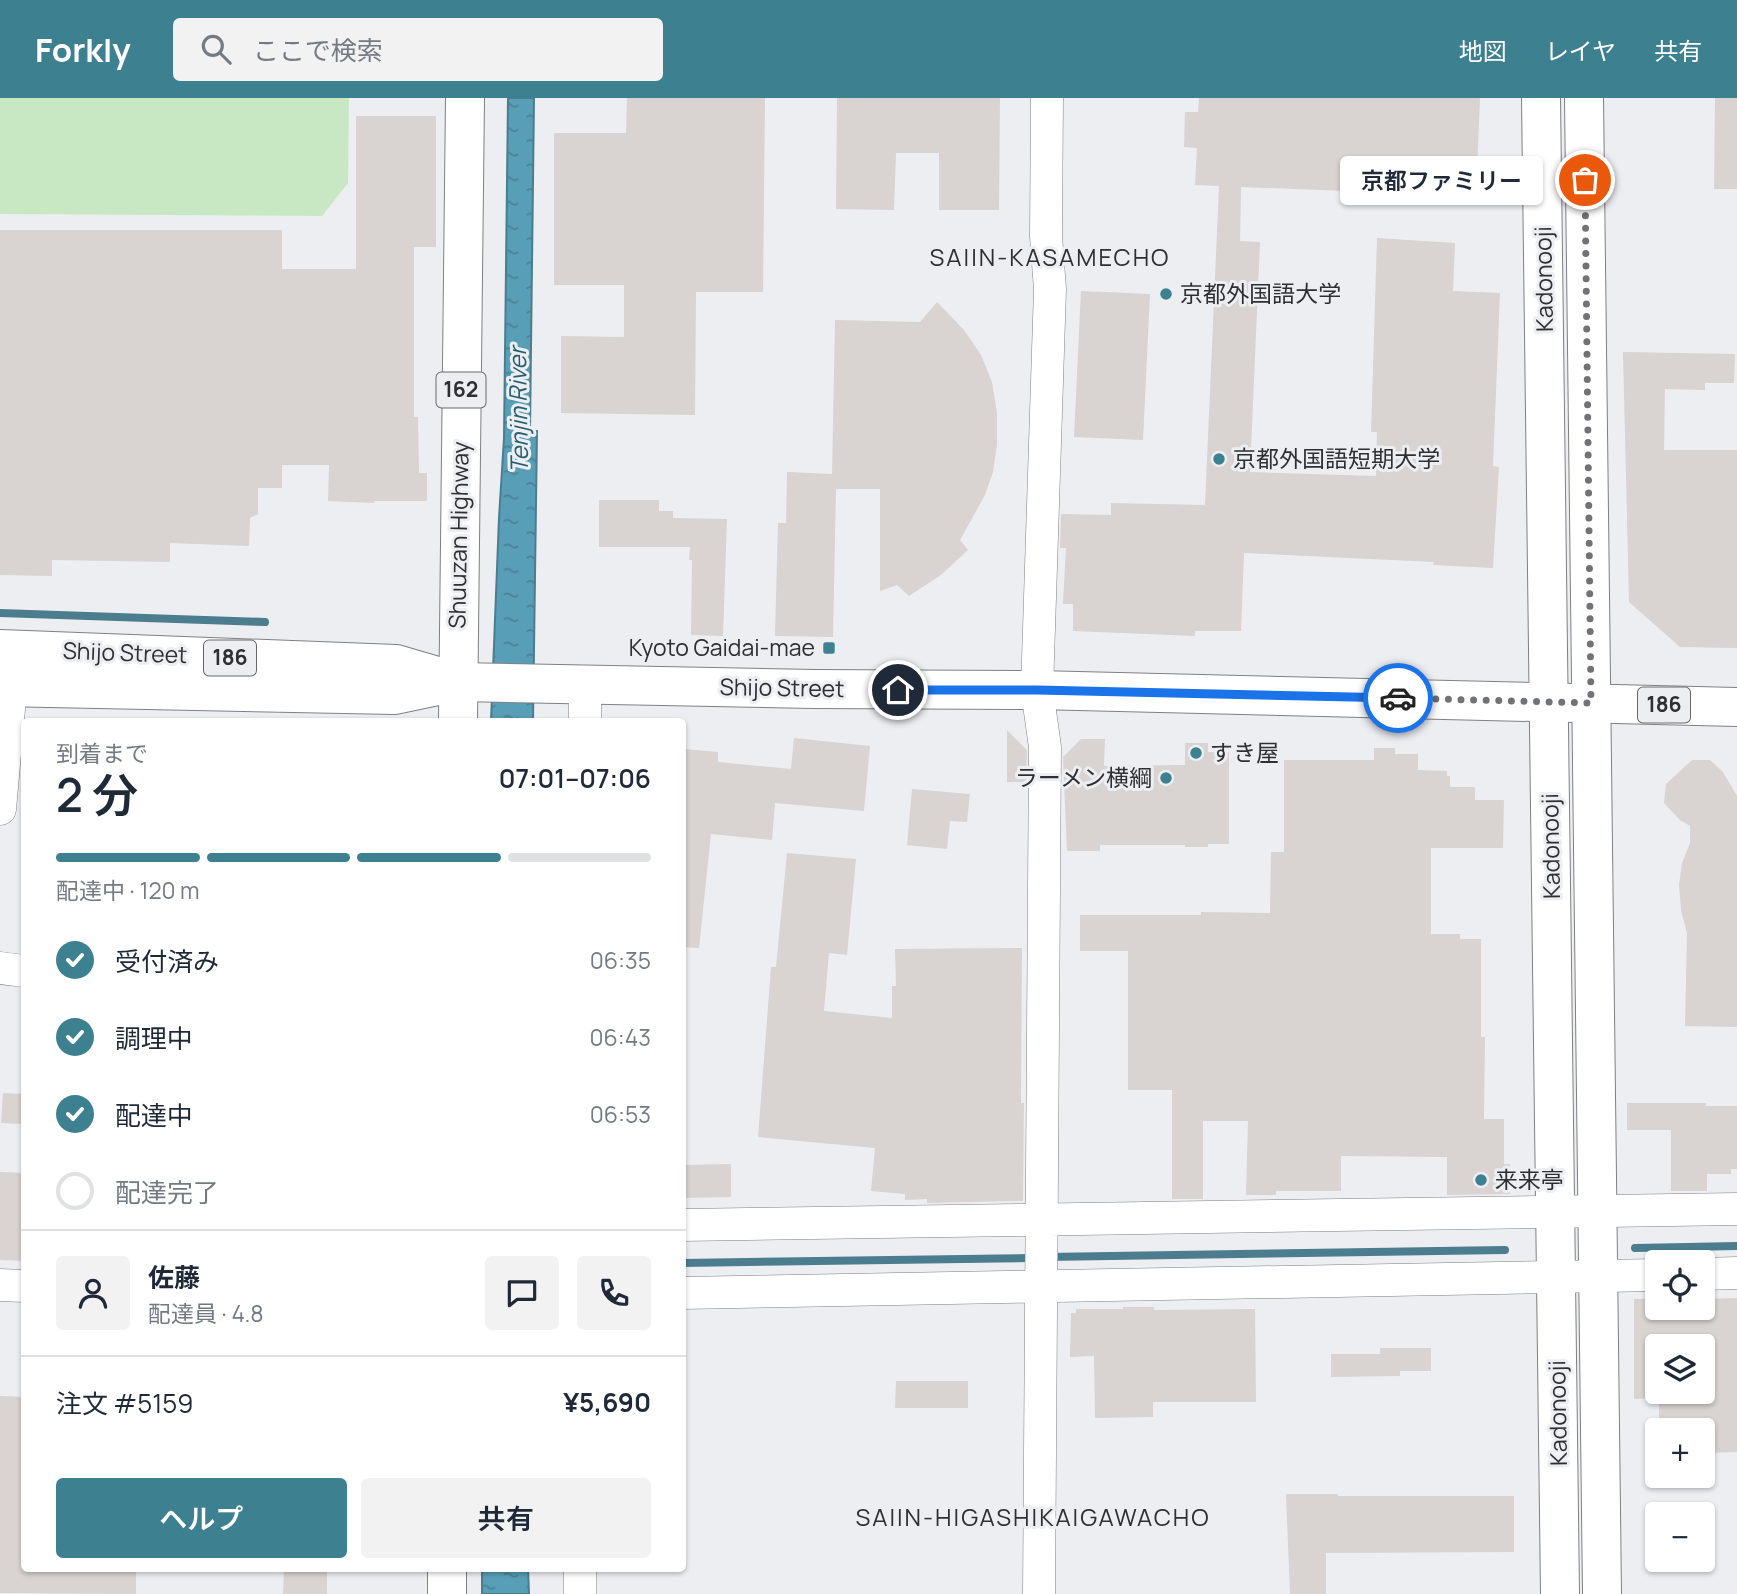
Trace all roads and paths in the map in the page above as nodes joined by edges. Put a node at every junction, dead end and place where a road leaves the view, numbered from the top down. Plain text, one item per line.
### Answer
1 (465, 98) edge
2 (1047, 98) edge
3 (1541, 98) edge
4 (1584, 98) edge
5 (7, 649) edge
6 (471, 683) junction
7 (6, 687) edge
8 (1037, 690) junction
9 (1549, 701) junction
10 (585, 703) edge
11 (1591, 703) junction
12 (1737, 707) edge
13 (459, 718) edge
14 (0, 809) edge
15 (0, 968) edge
16 (21, 971) edge
17 (1552, 992) junction
18 (1595, 992) junction
19 (1737, 1209) edge
20 (1042, 1220) junction
21 (686, 1225) edge
22 (1598, 1244) junction
23 (1556, 1245) junction
24 (1645, 1269) edge
25 (1737, 1273) edge
26 (1715, 1274) edge
27 (0, 1285) edge
28 (21, 1286) edge
29 (1041, 1286) junction
30 (686, 1293) edge
31 (1602, 1531) junction
32 (1560, 1532) junction
33 (447, 1572) edge
34 (580, 1572) edge
35 (447, 1594) edge
36 (580, 1594) edge
37 (1039, 1594) edge
38 (1560, 1594) edge
39 (1602, 1594) edge

1 - 6 main road, Shuuzan Highway / 162
2 - 8 street
3 - 9 main road, Kadonooji
4 - 11 main road, Kadonooji
5 - 6 main road, Shijo Street / 186
5 - 7 street
6 - 7 main road, Shijo Street / 186
6 - 10 main road, Shijo Street / 186
6 - 13 main road, Shuuzan Highway / 162
7 - 14 street
8 - 9 main road, Shijo Street / 186
8 - 10 main road, Shijo Street / 186
8 - 20 street
9 - 11 main road, Shijo Street / 186
9 - 17 main road, Kadonooji
11 - 12 main road, Shijo Street / 186
11 - 18 main road, Kadonooji
15 - 16 street
17 - 18 street
17 - 23 main road, Kadonooji
18 - 22 main road, Kadonooji
19 - 22 street
20 - 21 street
20 - 23 street
20 - 29 street
22 - 23 street
22 - 23 street
22 - 24 street
22 - 31 main road, Kadonooji
23 - 29 street
23 - 32 main road, Kadonooji
25 - 26 street
27 - 28 street
29 - 30 street
29 - 37 street
31 - 32 street
31 - 39 main road, Kadonooji
32 - 38 main road, Kadonooji
33 - 35 main road
34 - 36 street

